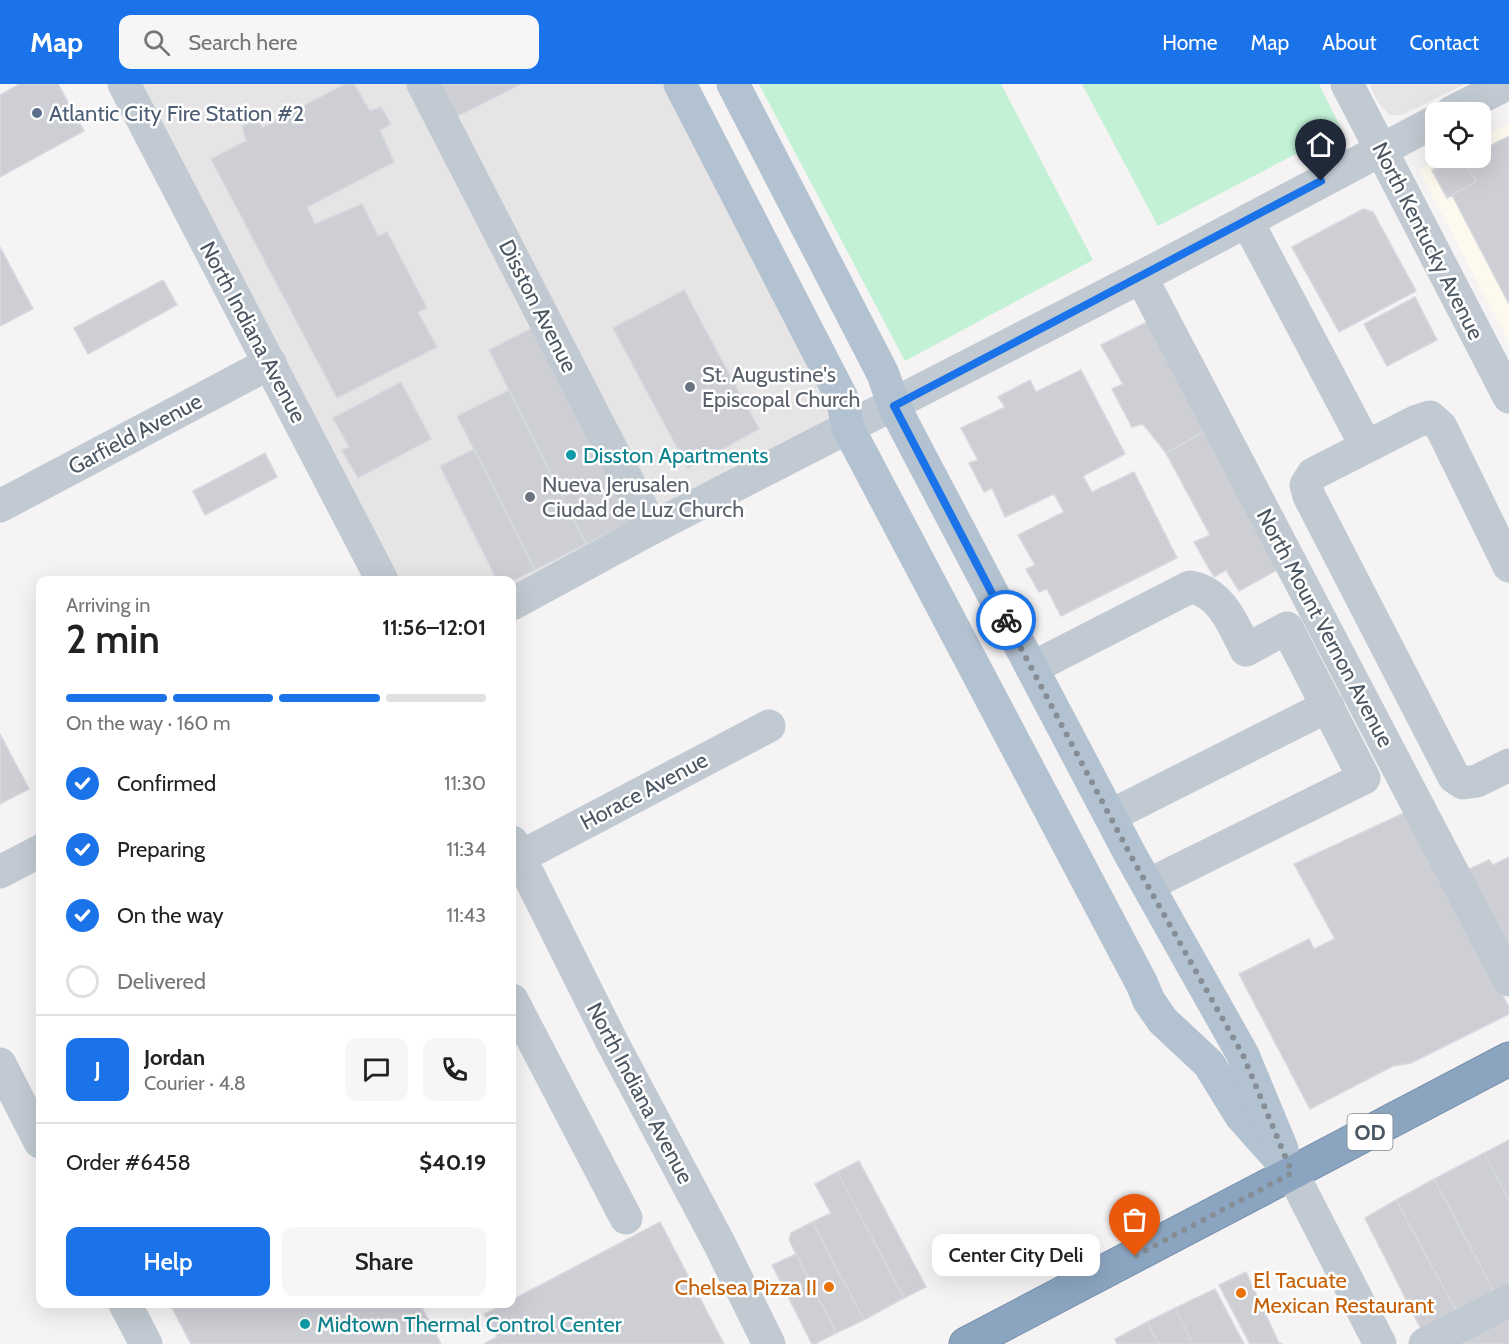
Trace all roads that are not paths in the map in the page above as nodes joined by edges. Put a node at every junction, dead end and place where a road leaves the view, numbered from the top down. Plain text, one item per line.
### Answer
1 (124, 84) edge
2 (423, 84) edge
3 (680, 84) edge
4 (733, 84) edge
5 (1347, 84) edge
6 (1507, 84) edge
7 (1472, 102) edge
8 (1425, 127) edge
9 (1381, 149) junction
10 (1247, 220) junction
11 (1141, 277) junction
12 (270, 363) junction
13 (1509, 397) edge
14 (894, 406) junction
15 (848, 429) junction
16 (1366, 446) junction
17 (0, 506) edge
18 (652, 528) junction
19 (1509, 566) edge
20 (380, 576) edge
21 (516, 602) edge
22 (1032, 668) junction
23 (1328, 706) junction
24 (769, 726) dead end
25 (1509, 765) edge
26 (1110, 816) junction
27 (516, 849) edge
28 (516, 851) edge
29 (36, 853) edge
30 (0, 872) edge
31 (1148, 885) junction
32 (1509, 980) edge
33 (516, 1008) edge
34 (516, 1042) edge
35 (1509, 1059) edge
36 (0, 1064) edge
37 (36, 1134) edge
38 (594, 1156) junction
39 (1292, 1173) junction
40 (626, 1218) dead end
41 (1509, 1301) edge
42 (127, 1308) edge
43 (146, 1344) edge
44 (769, 1344) edge
45 (966, 1344) edge
46 (1380, 1344) edge
47 (1425, 1344) edge

1 - 12 street, North Indiana Avenue
2 - 18 street, Disston Avenue
3 - 15 main road
4 - 14 main road
5 - 9 street, North Kentucky Avenue
6 - 7 street
8 - 9 street
9 - 10 street
9 - 13 street, North Kentucky Avenue
10 - 11 street
10 - 16 street
11 - 14 street
11 - 32 street, North Mount Vernon Avenue
12 - 17 street, Garfield Avenue
12 - 20 street, North Indiana Avenue
14 - 15 street
14 - 22 main road
15 - 18 street
15 - 39 main road
16 - 19 street
16 - 25 street
18 - 21 street
22 - 23 street
22 - 26 main road
23 - 26 street
23 - 31 street
24 - 27 street, Horace Avenue
26 - 31 main road
28 - 44 street, North Indiana Avenue
29 - 30 street
31 - 39 main road
33 - 38 street
34 - 38 street
35 - 39 highway, OD
36 - 37 street
38 - 40 street
39 - 45 highway, OD
39 - 46 street
41 - 47 street
42 - 43 street

